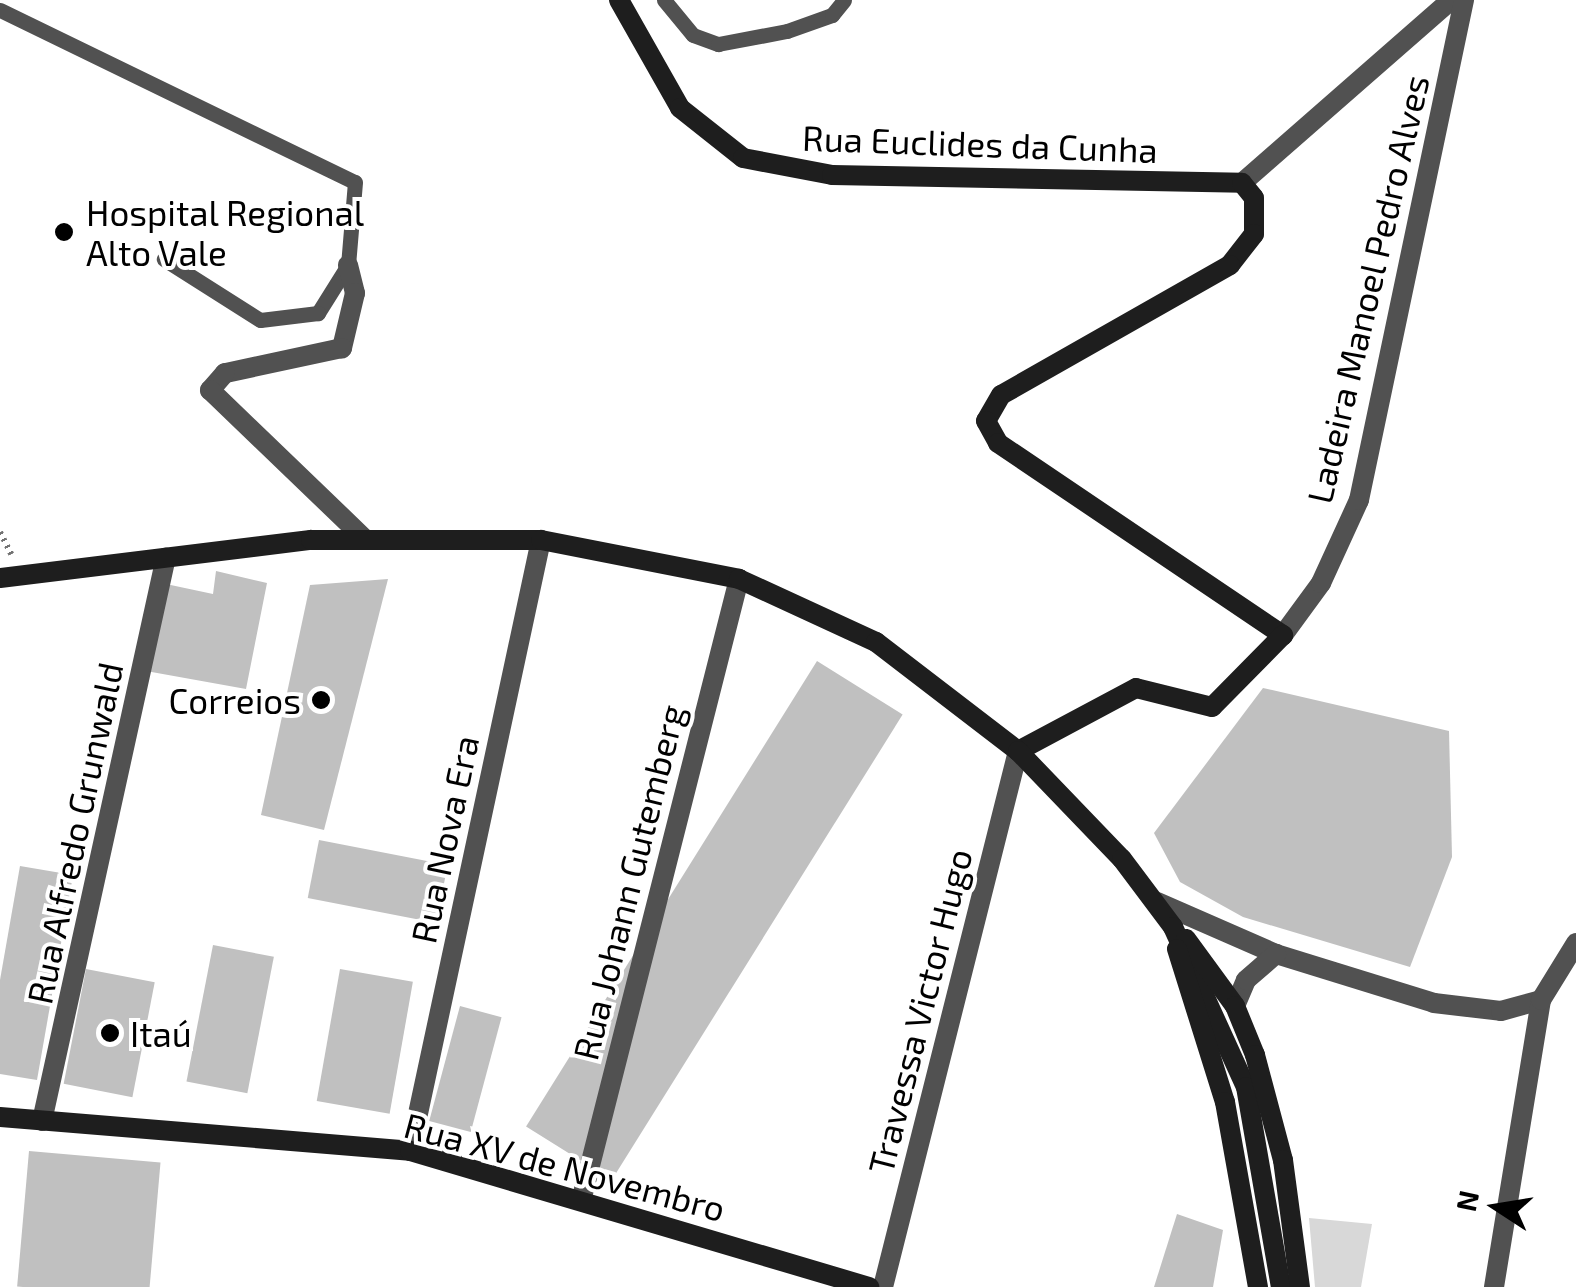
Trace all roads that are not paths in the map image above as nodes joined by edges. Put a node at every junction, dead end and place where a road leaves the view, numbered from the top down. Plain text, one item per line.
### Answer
1 (619, 0) edge
2 (664, 0) edge
3 (844, 0) edge
4 (1451, 0) edge
5 (1464, 0) edge
6 (0, 10) edge
7 (1242, 183) junction
8 (164, 258) dead end
9 (348, 265) junction
10 (365, 539) junction
11 (541, 540) junction
12 (166, 558) junction
13 (0, 578) edge
14 (739, 579) junction
15 (1283, 635) junction
16 (1018, 751) junction
17 (1157, 902) junction
18 (1173, 927) junction
19 (1576, 944) edge
20 (1276, 954) junction
21 (1542, 1000) junction
22 (1226, 1008) junction
23 (0, 1117) edge
24 (42, 1121) junction
25 (410, 1151) junction
26 (1283, 1160) junction
27 (581, 1201) junction
28 (1251, 1238) junction
29 (868, 1287) edge
30 (883, 1287) edge
31 (1258, 1287) edge
32 (1281, 1287) edge
33 (1300, 1287) edge
34 (1494, 1287) edge

1 - 7 main road, Rua Euclides da Cunha
2 - 3 lane
4 - 7 street
5 - 15 street, Ladeira Manoel Pedro Alves
6 - 9 lane
7 - 15 main road
8 - 9 lane
9 - 10 street
10 - 11 main road
10 - 12 main road
11 - 14 main road
11 - 25 street, Rua Nova Era
12 - 13 main road
12 - 24 street, Rua Alfredo Grunwald
14 - 16 main road
14 - 27 street, Rua Johann Gutemberg
15 - 16 main road
16 - 17 main road
16 - 30 street, Travessa Victor Hugo
17 - 18 main road
17 - 20 street
18 - 22 main road
18 - 28 main road
19 - 21 street
20 - 21 street
20 - 22 street
21 - 34 street
22 - 26 main road
22 - 32 main road
23 - 24 main road, Rua XV de Novembro
24 - 25 main road, Rua XV de Novembro
25 - 27 main road, Rua XV de Novembro
26 - 28 main road
26 - 33 main road
27 - 29 main road, Rua XV de Novembro
28 - 31 main road

